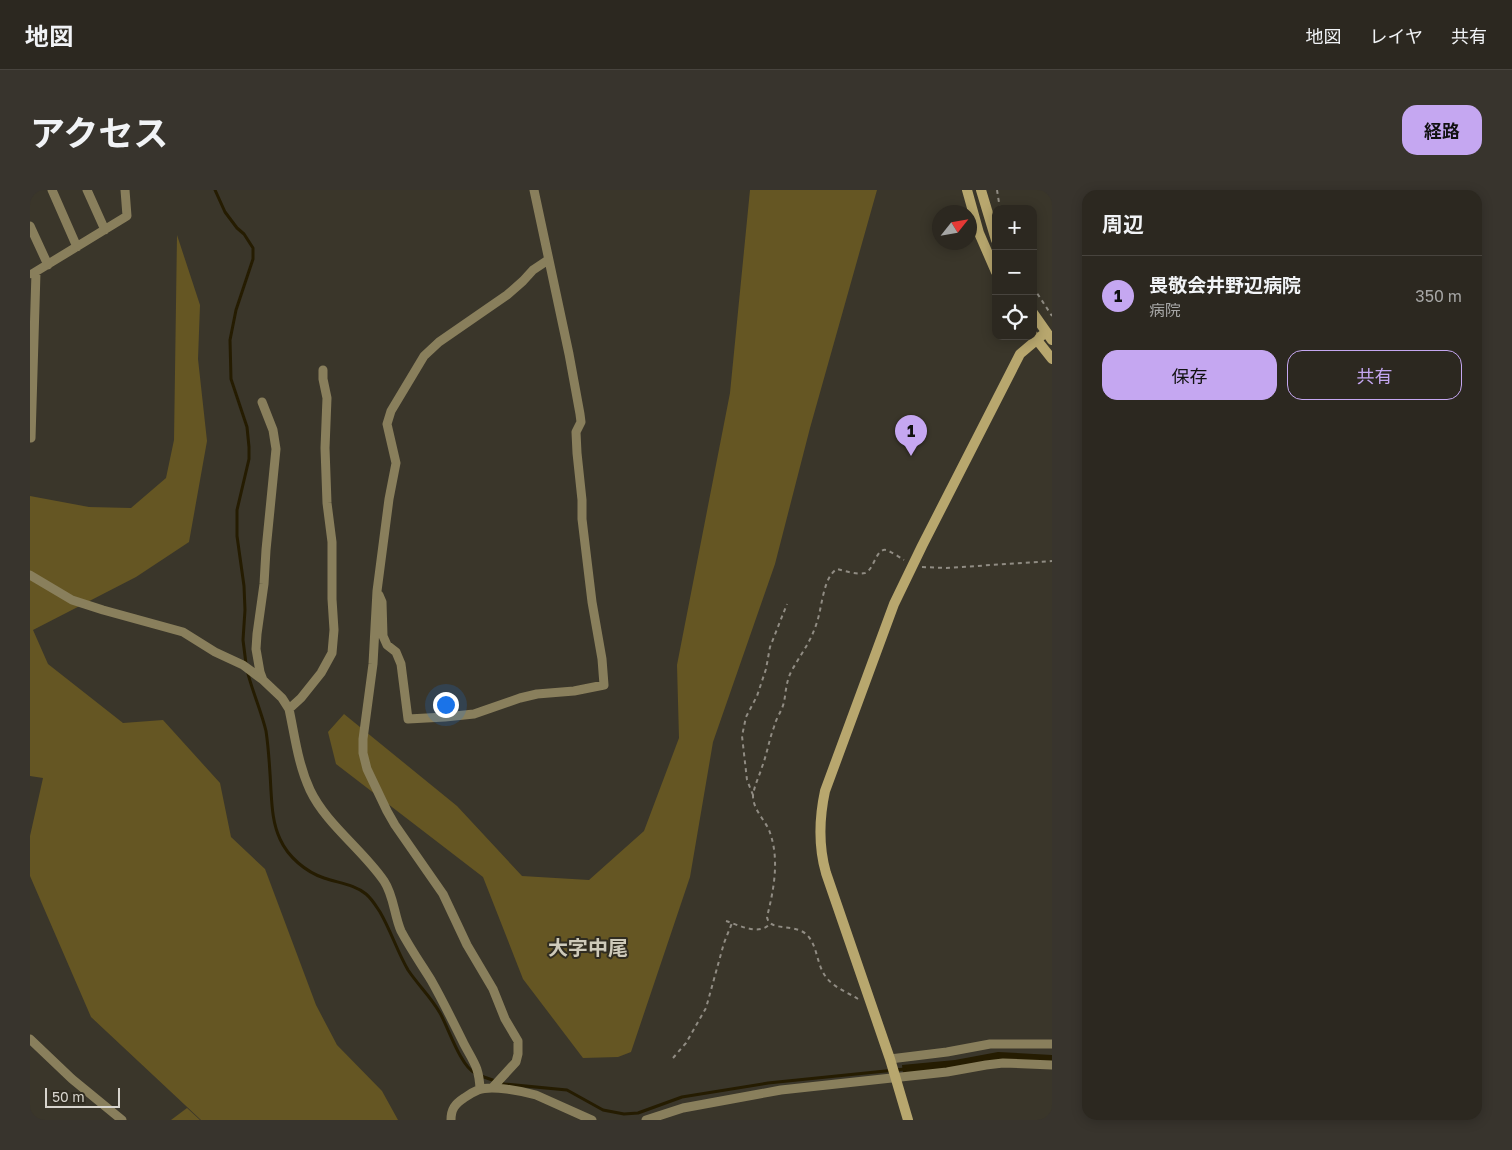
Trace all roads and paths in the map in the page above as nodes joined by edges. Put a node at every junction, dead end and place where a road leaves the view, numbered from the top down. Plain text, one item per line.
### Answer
1 (52, 190) edge
2 (88, 190) edge
3 (125, 190) edge
4 (534, 190) edge
5 (967, 190) edge
6 (981, 190) edge
7 (996, 190) edge
8 (999, 205) edge
9 (30, 226) edge
10 (992, 227) edge
11 (105, 230) junction
12 (77, 247) junction
13 (548, 260) junction
14 (992, 263) edge
15 (48, 265) junction
16 (33, 274) edge
17 (1037, 293) edge
18 (1052, 316) edge
19 (1037, 319) edge
20 (1049, 336) edge
21 (1032, 340) edge
22 (1037, 340) edge
23 (1052, 359) edge
24 (323, 370) dead end
25 (262, 402) dead end
26 (31, 438) dead end
27 (1052, 561) edge
28 (912, 565) junction
29 (30, 575) edge
30 (377, 591) junction
31 (787, 604) dead end
32 (264, 680) junction
33 (289, 709) junction
34 (753, 795) junction
35 (726, 921) dead end
36 (732, 923) junction
37 (770, 924) junction
38 (874, 1013) junction
39 (30, 1039) edge
40 (1052, 1044) edge
41 (673, 1058) dead end
42 (890, 1061) junction
43 (1052, 1065) edge
44 (896, 1077) junction
45 (492, 1088) junction
46 (480, 1090) junction
47 (122, 1120) edge
48 (451, 1120) edge
49 (592, 1120) edge
50 (646, 1120) edge
51 (908, 1120) edge

1 - 12 street
2 - 11 street
3 - 11 street
4 - 13 street
5 - 14 street
6 - 10 street
7 - 8 path
9 - 15 street
11 - 12 street
12 - 15 street
13 - 30 street
13 - 30 street
15 - 16 street
16 - 26 street
17 - 18 path
19 - 20 street
21 - 28 street
22 - 23 street
24 - 33 street
25 - 32 street
27 - 28 path
28 - 34 path
28 - 38 street
29 - 32 street
30 - 45 street
31 - 34 path
32 - 33 street
33 - 46 street
34 - 37 path
35 - 36 path
36 - 37 path
36 - 41 path
37 - 38 path
38 - 42 street
39 - 47 street
40 - 42 street
42 - 44 street
43 - 44 street
44 - 50 street
44 - 51 street
45 - 46 street
45 - 49 street
46 - 48 street

